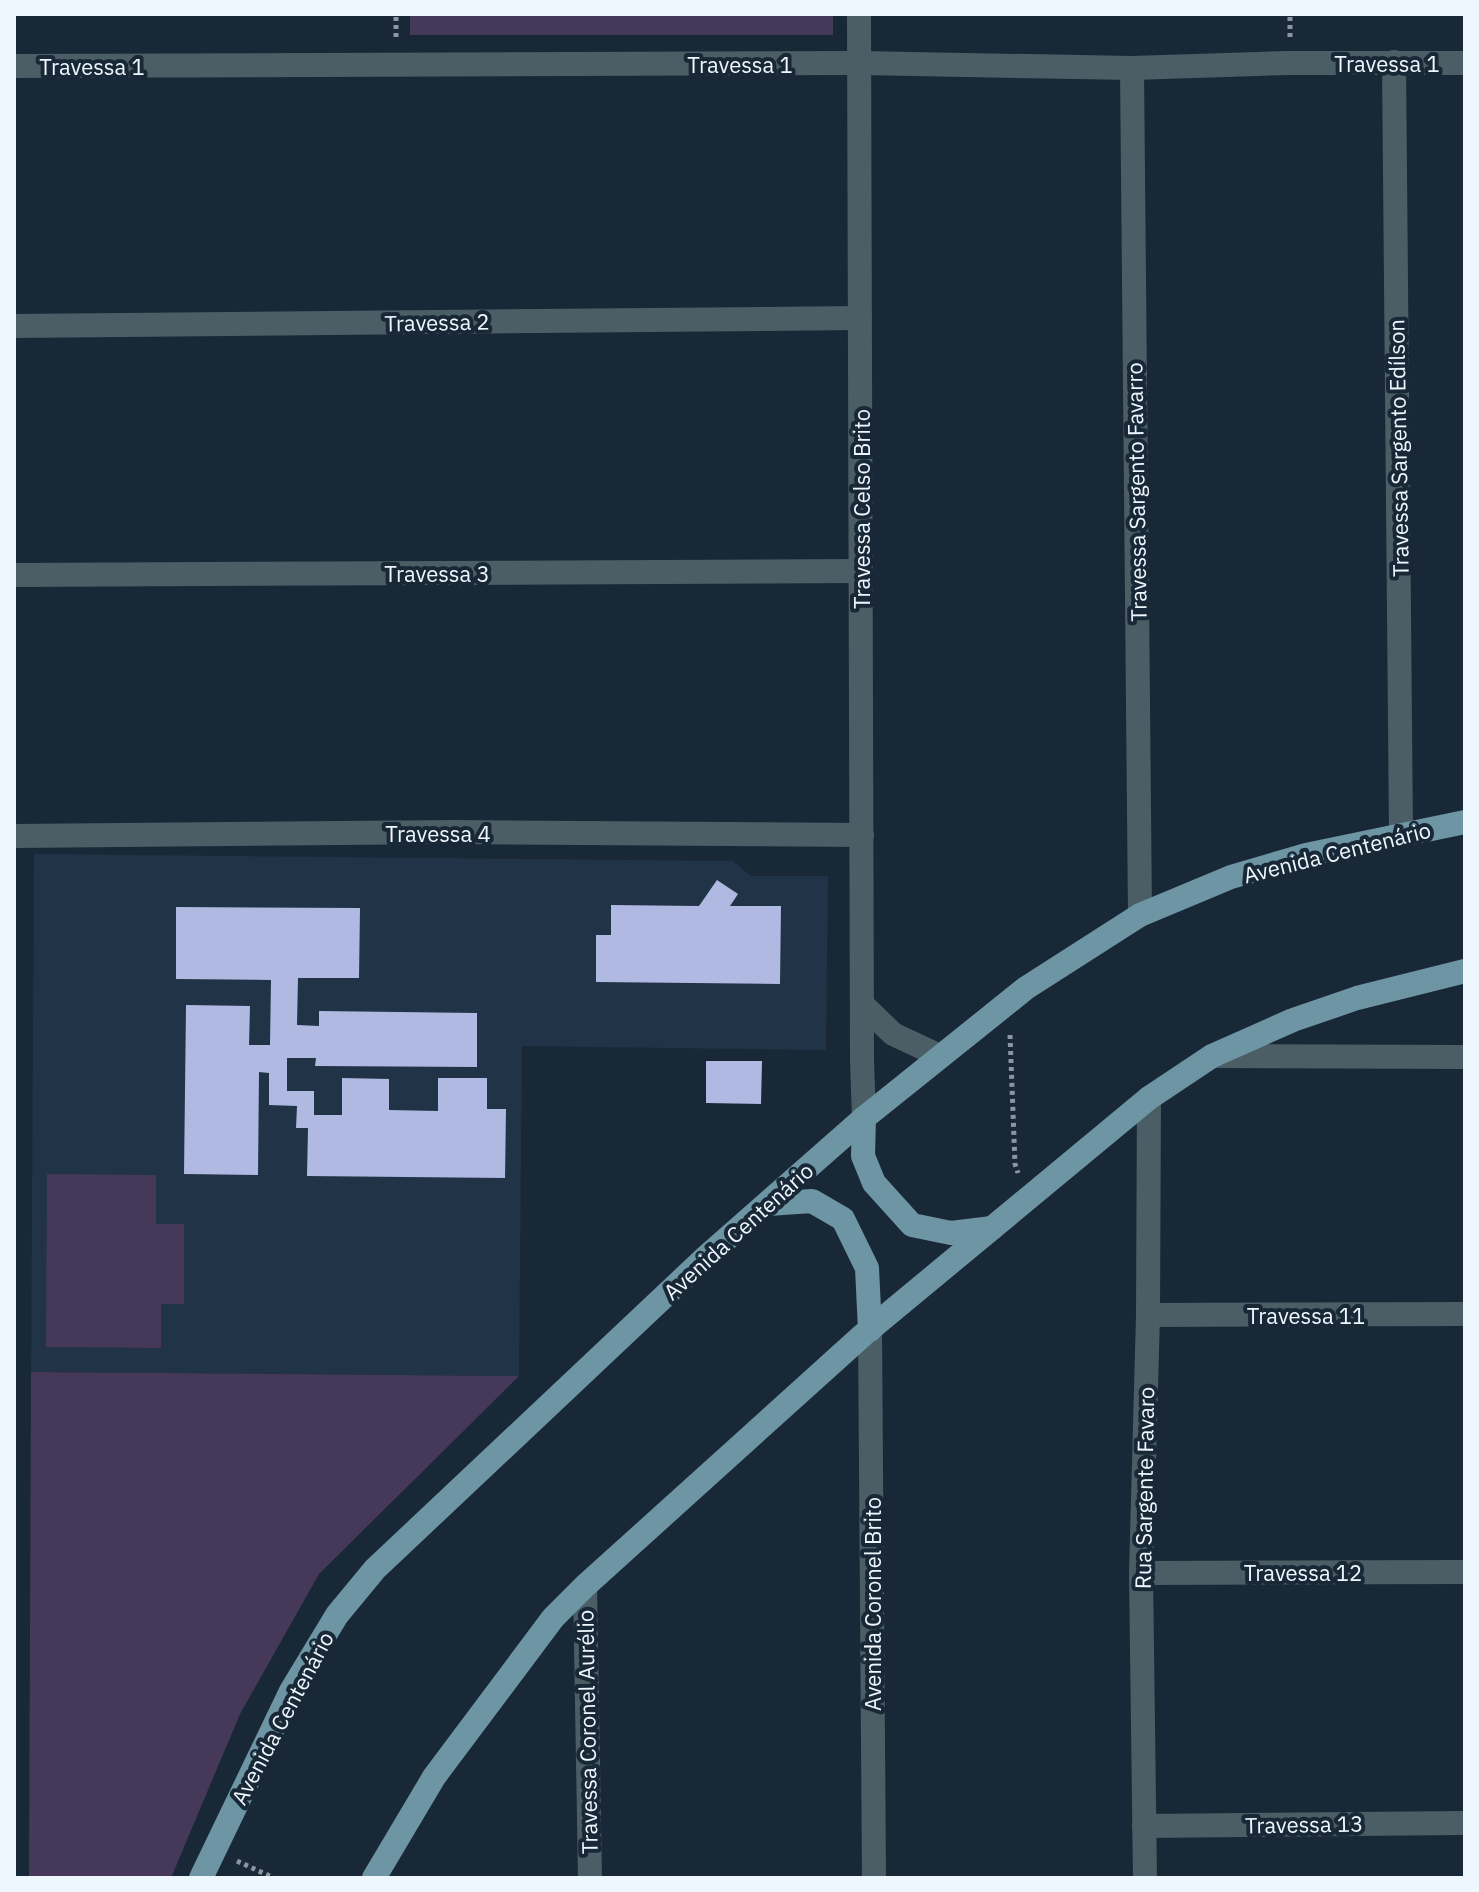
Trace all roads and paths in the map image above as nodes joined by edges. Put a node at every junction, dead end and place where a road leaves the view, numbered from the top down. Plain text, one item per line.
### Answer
1 (859, 14) edge
2 (1394, 62) junction
3 (859, 63) junction
4 (1465, 63) edge
5 (14, 66) edge
6 (1132, 68) junction
7 (860, 318) junction
8 (14, 326) edge
9 (861, 571) junction
10 (14, 575) edge
11 (1465, 822) edge
12 (1401, 833) junction
13 (862, 835) junction
14 (14, 836) edge
15 (1140, 915) junction
16 (1465, 971) edge
17 (1009, 1001) junction
18 (862, 1004) junction
19 (940, 1056) junction
20 (1212, 1056) junction
21 (1465, 1057) edge
22 (1149, 1098) junction
23 (864, 1118) junction
24 (1029, 1195) junction
25 (768, 1204) junction
26 (992, 1228) junction
27 (1465, 1314) edge
28 (1148, 1315) junction
29 (870, 1330) junction
30 (1465, 1572) edge
31 (1141, 1573) junction
32 (585, 1586) junction
33 (1465, 1823) edge
34 (1144, 1826) junction
35 (214, 1850) junction
36 (201, 1878) edge
37 (274, 1878) edge
38 (374, 1878) edge
39 (590, 1878) edge
40 (874, 1878) edge
41 (1145, 1878) edge

1 - 3 street, Travessa Celso Brito
2 - 4 street, Travessa 1
2 - 6 street, Travessa 1
2 - 12 street, Travessa Sargento Edílson
3 - 5 street, Travessa 1
3 - 6 street, Travessa 1
3 - 7 street, Travessa Celso Brito
6 - 15 street, Travessa Sargento Favarro
7 - 8 street, Travessa 2
7 - 9 street, Travessa Celso Brito
9 - 10 street, Travessa 3
9 - 13 street, Travessa Celso Brito
11 - 12 main road, Avenida Centenário
12 - 15 main road, Avenida Centenário
13 - 14 street, Travessa 4
13 - 18 street, Travessa Celso Brito
15 - 17 main road, Avenida Centenário
16 - 20 main road
17 - 19 main road, Avenida Centenário
17 - 24 path
18 - 19 street
18 - 23 street, Travessa Celso Brito
19 - 23 main road, Avenida Centenário
20 - 21 street
20 - 22 main road
22 - 24 main road
22 - 28 street, Rua Sargente Favaro
23 - 25 main road, Avenida Centenário
23 - 26 main road
24 - 26 main road
25 - 29 main road
25 - 35 main road, Avenida Centenário
26 - 29 main road
27 - 28 street, Travessa 11
28 - 31 street, Rua Sargente Favaro
29 - 32 main road
29 - 40 street, Avenida Coronel Brito
30 - 31 street, Travessa 12
31 - 34 street, Rua Sargente Favaro
32 - 38 main road
32 - 39 street, Travessa Coronel Aurélio
33 - 34 street, Travessa 13
34 - 41 street, Rua Sargente Favaro
35 - 36 main road, Avenida Centenário
35 - 37 path

